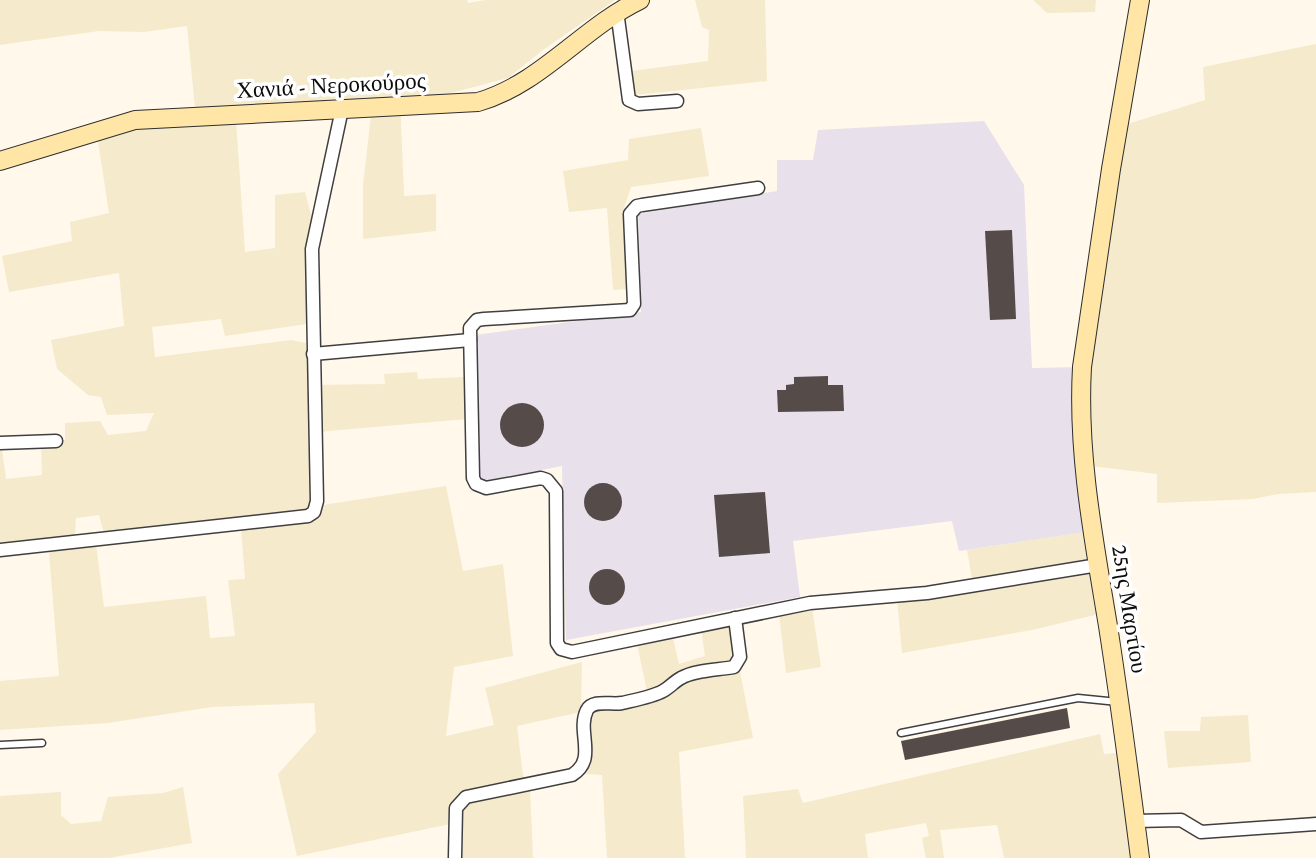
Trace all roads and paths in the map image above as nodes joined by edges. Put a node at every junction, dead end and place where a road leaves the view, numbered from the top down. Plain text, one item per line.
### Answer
1 (640, 0) edge
2 (1140, 0) edge
3 (617, 11) junction
4 (677, 101) dead end
5 (342, 109) junction
6 (0, 161) edge
7 (758, 188) dead end
8 (470, 340) junction
9 (313, 354) junction
10 (55, 441) dead end
11 (0, 443) edge
12 (0, 550) edge
13 (1098, 565) junction
14 (735, 618) junction
15 (1120, 702) junction
16 (901, 733) dead end
17 (42, 743) dead end
18 (0, 745) edge
19 (1135, 821) junction
20 (1316, 824) edge
21 (455, 858) edge
22 (1140, 858) edge

1 - 3 main road, Χανιά - Νεροκούρος
2 - 13 main road, 25ης Μαρτίου
3 - 4 street
3 - 5 main road, Χανιά - Νεροκούρος
5 - 6 main road, Χανιά - Νεροκούρος
5 - 9 street
7 - 8 street
8 - 9 street
8 - 14 street
9 - 12 street
10 - 11 street
13 - 14 street
13 - 15 main road, 25ης Μαρτίου
14 - 21 street
15 - 16 lane
15 - 19 main road, 25ης Μαρτίου
17 - 18 lane
19 - 20 street
19 - 22 main road, 25ης Μαρτίου

